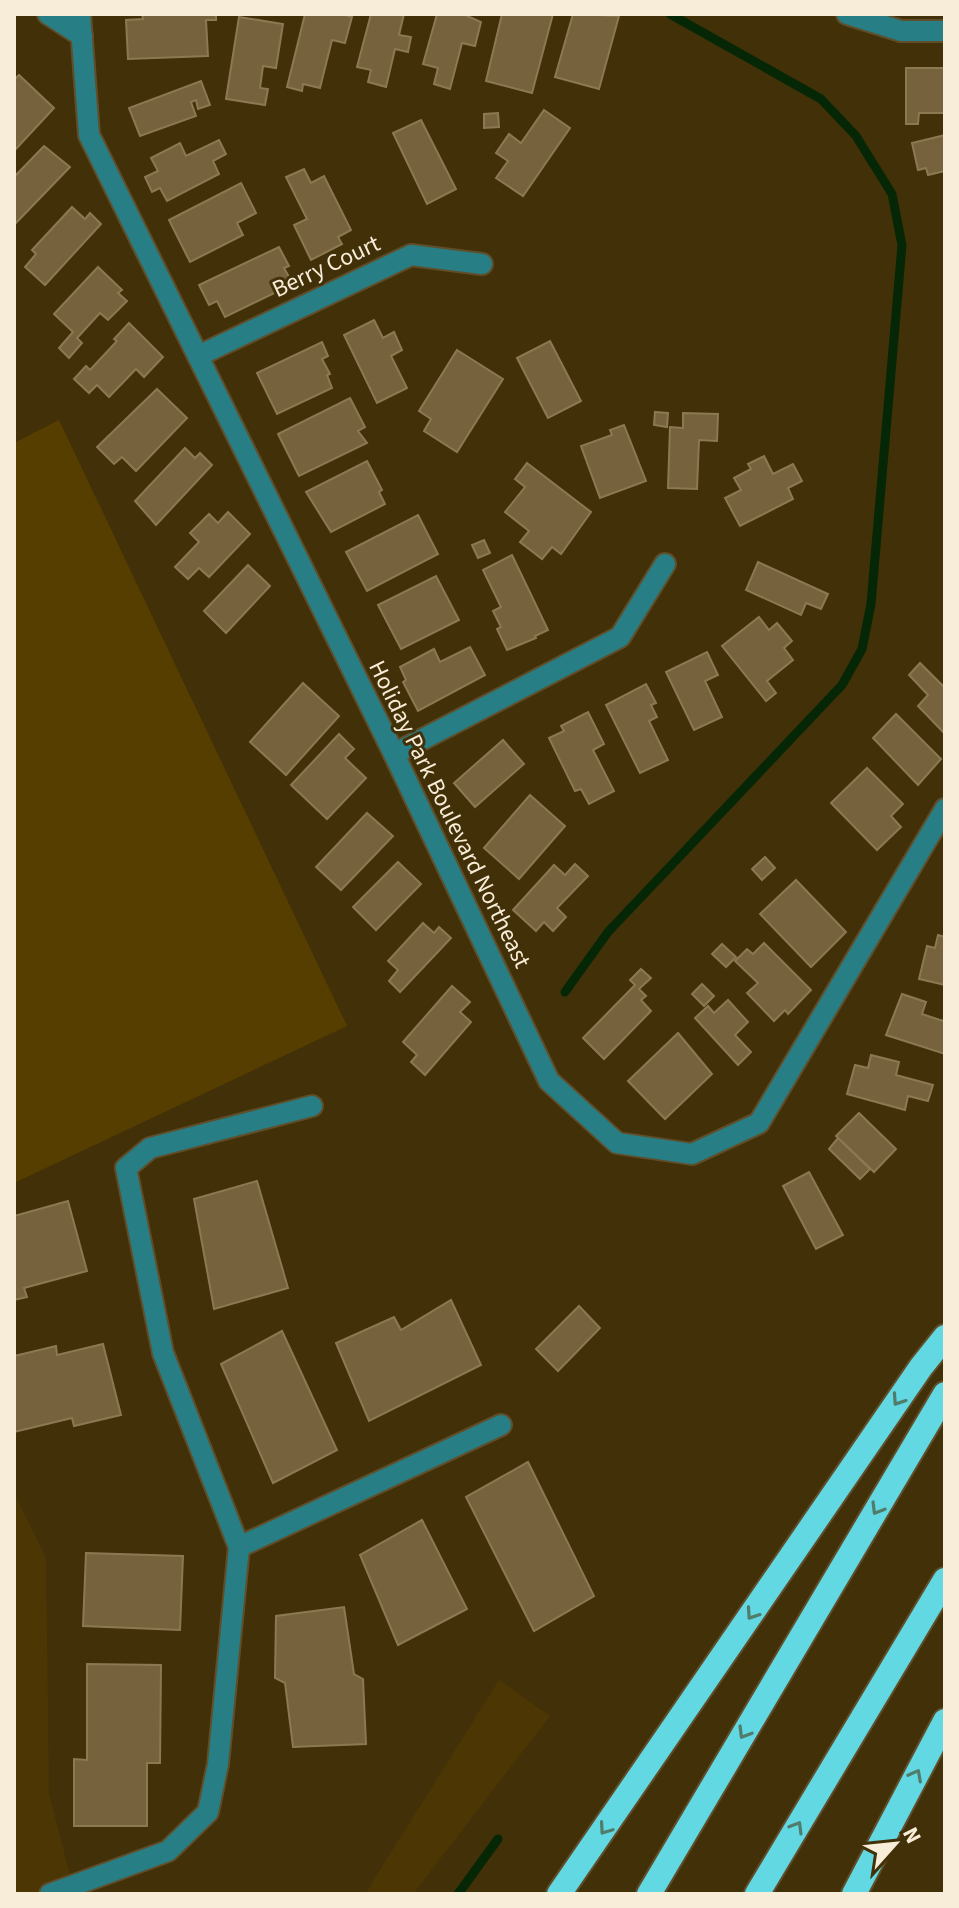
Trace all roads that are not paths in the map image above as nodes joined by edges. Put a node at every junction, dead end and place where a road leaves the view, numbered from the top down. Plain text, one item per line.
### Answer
1 (48, 14) edge
2 (80, 14) edge
3 (847, 14) edge
4 (945, 31) edge
5 (82, 36) junction
6 (482, 264) dead end
7 (198, 356) junction
8 (665, 564) dead end
9 (394, 754) junction
10 (945, 809) edge
11 (312, 1106) dead end
12 (945, 1337) edge
13 (945, 1394) edge
14 (501, 1425) dead end
15 (239, 1547) junction
16 (945, 1580) edge
17 (945, 1721) edge
18 (50, 1894) edge
19 (559, 1894) edge
20 (649, 1894) edge
21 (757, 1894) edge
22 (854, 1894) edge

1 - 5 street
2 - 5 street, Holiday Park Boulevard Northeast
3 - 4 street
5 - 7 street, Holiday Park Boulevard Northeast
6 - 7 street, Berry Court
7 - 9 street, Holiday Park Boulevard Northeast
8 - 9 street
9 - 10 street, Holiday Park Boulevard Northeast
11 - 15 street
12 -> 19 highway
13 -> 20 highway
14 - 15 street
15 - 18 street
21 -> 16 highway
22 -> 17 highway

